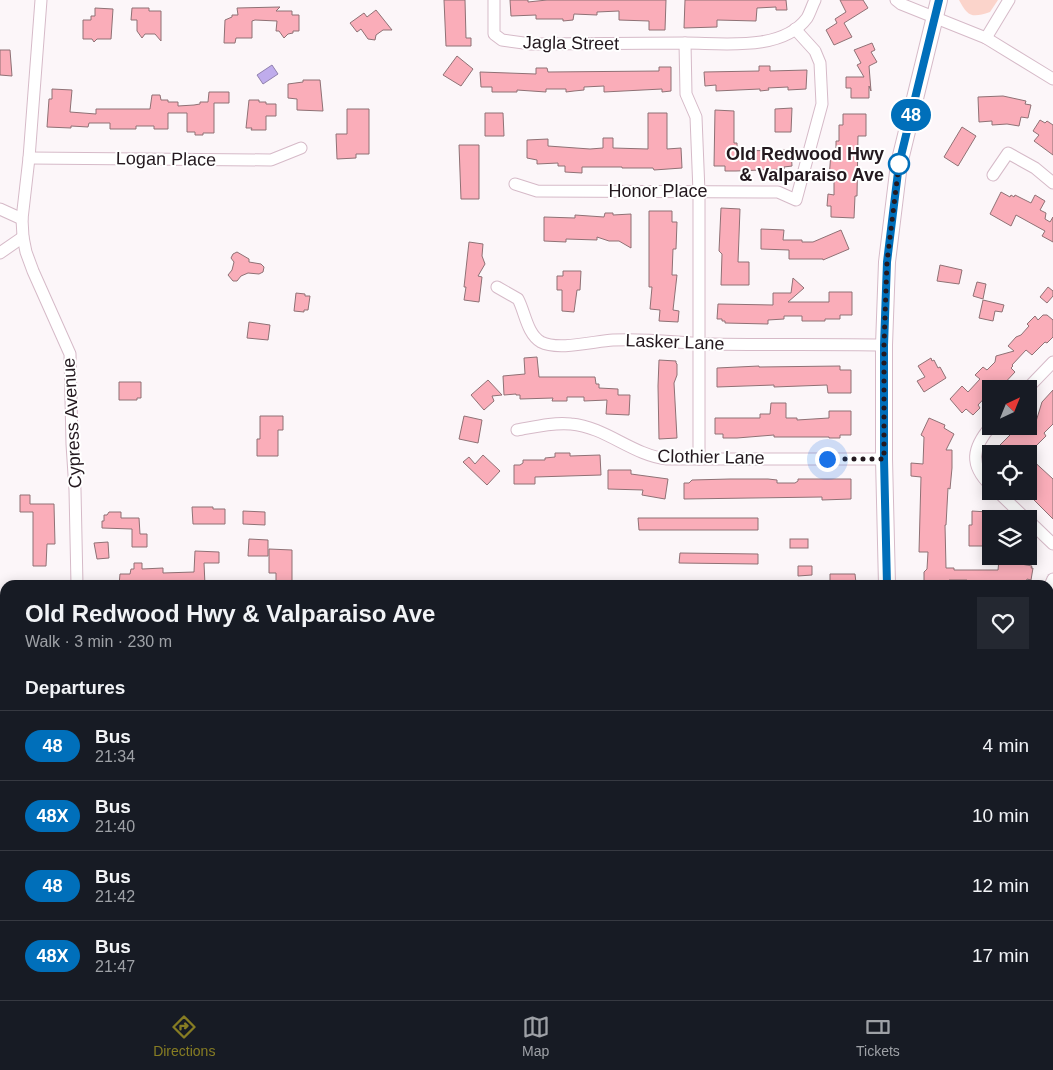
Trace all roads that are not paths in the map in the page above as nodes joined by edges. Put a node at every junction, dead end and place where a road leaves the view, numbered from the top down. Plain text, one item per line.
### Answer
1 (41, 0) edge
2 (494, 0) edge
3 (815, 0) edge
4 (896, 0) edge
5 (939, 0) edge
6 (1009, 0) edge
7 (935, 18) junction
8 (795, 29) junction
9 (986, 38) junction
10 (685, 43) junction
11 (1053, 79) edge
12 (301, 148) dead end
13 (29, 158) junction
14 (993, 175) dead end
15 (1053, 182) edge
16 (516, 184) dead end
17 (699, 192) junction
18 (0, 208) edge
19 (22, 219) junction
20 (23, 237) junction
21 (0, 253) edge
22 (497, 287) dead end
23 (698, 343) junction
24 (884, 345) junction
25 (1053, 362) edge
26 (1036, 380) edge
27 (517, 430) dead end
28 (985, 435) edge
29 (699, 459) junction
30 (884, 459) junction
31 (982, 474) edge
32 (1007, 500) edge
33 (1017, 510) edge
34 (1037, 529) edge
35 (1053, 544) edge
36 (77, 580) edge
37 (887, 580) edge

1 - 13 street, Cypress Avenue
2 - 10 street, Jagla Street
3 - 8 street, Jagla Street
4 - 7 street
5 - 7 main road
6 - 9 street
7 - 9 street
7 - 24 main road
8 - 10 street, Jagla Street
8 - 17 street, Honor Place
9 - 11 street
10 - 17 street
12 - 13 street, Logan Place
13 - 19 street, Cypress Avenue
14 - 15 street
16 - 17 street, Honor Place
17 - 23 street
18 - 19 street
19 - 20 street, Cypress Avenue
20 - 21 street
20 - 36 street, Cypress Avenue
22 - 23 street, Lasker Lane
23 - 24 street, Lasker Lane
23 - 29 street
24 - 30 main road
25 - 26 street
27 - 29 street, Clothier Lane
28 - 31 street
29 - 30 street, Clothier Lane
30 - 37 main road
32 - 33 street
34 - 35 street

